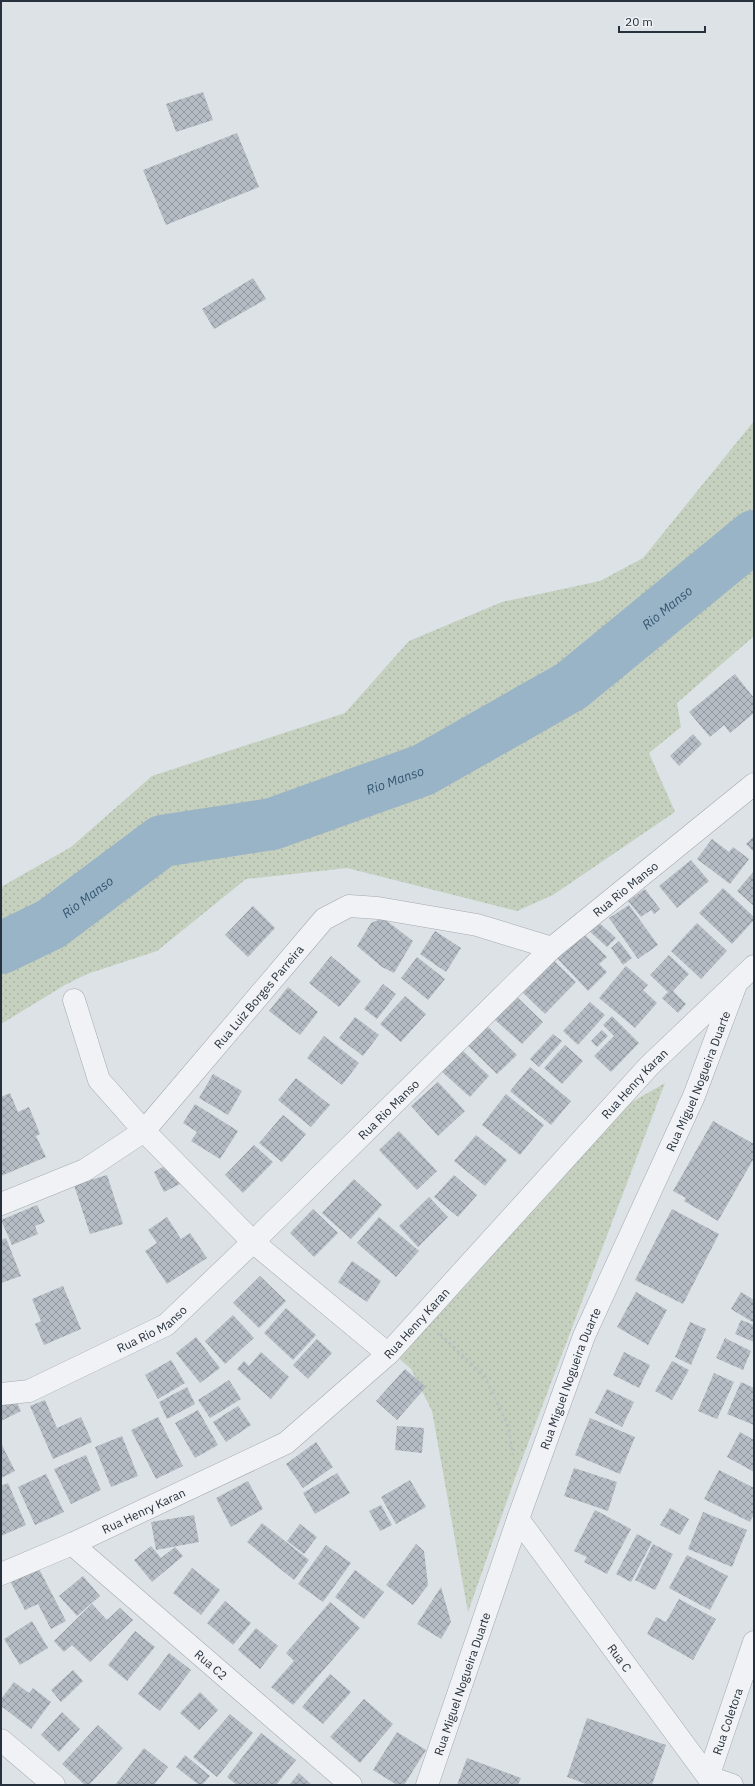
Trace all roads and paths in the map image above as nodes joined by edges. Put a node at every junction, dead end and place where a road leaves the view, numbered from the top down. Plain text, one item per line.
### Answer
1 (754, 784) edge
2 (552, 948) junction
3 (754, 966) edge
4 (737, 982) junction
5 (74, 1000) dead end
6 (144, 1131) junction
7 (1, 1204) edge
8 (253, 1242) junction
9 (434, 1328) dead end
10 (388, 1354) junction
11 (1, 1394) edge
12 (514, 1461) dead end
13 (518, 1519) junction
14 (72, 1544) junction
15 (1, 1574) edge
16 (754, 1642) edge
17 (1, 1740) edge
18 (708, 1777) junction
19 (54, 1785) edge
20 (351, 1785) edge
21 (427, 1785) edge
22 (732, 1785) edge

1 - 2 street, Rua Rio Manso
2 - 6 street, Rua Luiz Borges Parreira
2 - 8 street, Rua Rio Manso
3 - 4 street, Rua Henry Karan
4 - 10 street, Rua Henry Karan
4 - 13 street, Rua Miguel Nogueira Duarte
5 - 6 street
6 - 7 street, Rua Luiz Borges Parreira
6 - 8 street
8 - 10 street
8 - 11 street, Rua Rio Manso
9 - 12 path
10 - 14 street, Rua Henry Karan
13 - 18 street, Rua C
13 - 21 street, Rua Miguel Nogueira Duarte
14 - 15 street, Rua Henry Karan
14 - 20 street, Rua C2
16 - 18 street, Rua Coletora
17 - 19 street
18 - 22 street

